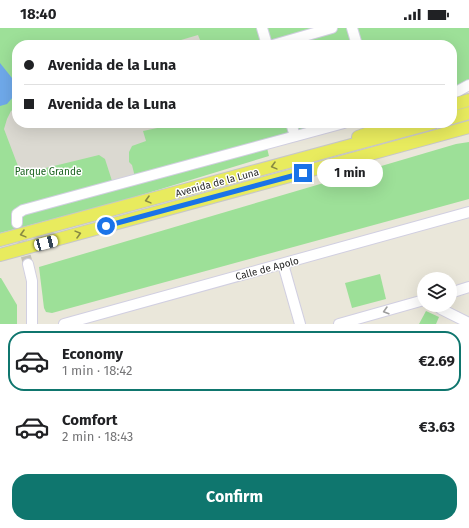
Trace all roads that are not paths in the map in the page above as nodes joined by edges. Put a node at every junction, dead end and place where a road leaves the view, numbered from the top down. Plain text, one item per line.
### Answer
1 (262, 28) edge
2 (332, 28) edge
3 (352, 28) edge
4 (266, 40) edge
5 (291, 40) edge
6 (356, 40) edge
7 (469, 86) edge
8 (457, 91) edge
9 (469, 100) edge
10 (457, 104) edge
11 (469, 113) edge
12 (457, 117) edge
13 (469, 127) edge
14 (293, 128) edge
15 (325, 128) edge
16 (382, 128) edge
17 (415, 128) edge
18 (295, 136) junction
19 (469, 136) edge
20 (300, 159) junction
21 (303, 173) junction
22 (469, 212) edge
23 (17, 224) dead end
24 (0, 240) edge
25 (0, 255) edge
26 (28, 264) tunnel mouth
27 (283, 264) junction
28 (469, 288) edge
29 (457, 291) edge
30 (417, 302) edge
31 (447, 312) edge
32 (469, 323) edge
33 (32, 324) edge
34 (64, 324) edge
35 (300, 324) edge
36 (339, 324) edge

1 - 4 street
2 - 5 street
3 - 6 street
7 - 8 street
9 - 10 main road
11 - 12 main road
13 - 21 main road, Avenida de la Luna
14 - 18 street
15 - 18 street
16 - 20 main road
17 - 20 main road, Avenida de la Luna
18 - 23 street
19 - 21 main road
20 -> 24 main road, Avenida de la Luna
25 -> 21 main road, Avenida de la Luna
22 - 27 street, Calle de Apolo
26 - 33 street
27 - 34 street, Calle de Apolo
27 - 35 street
28 - 29 street
30 -> 36 street
31 - 32 street

